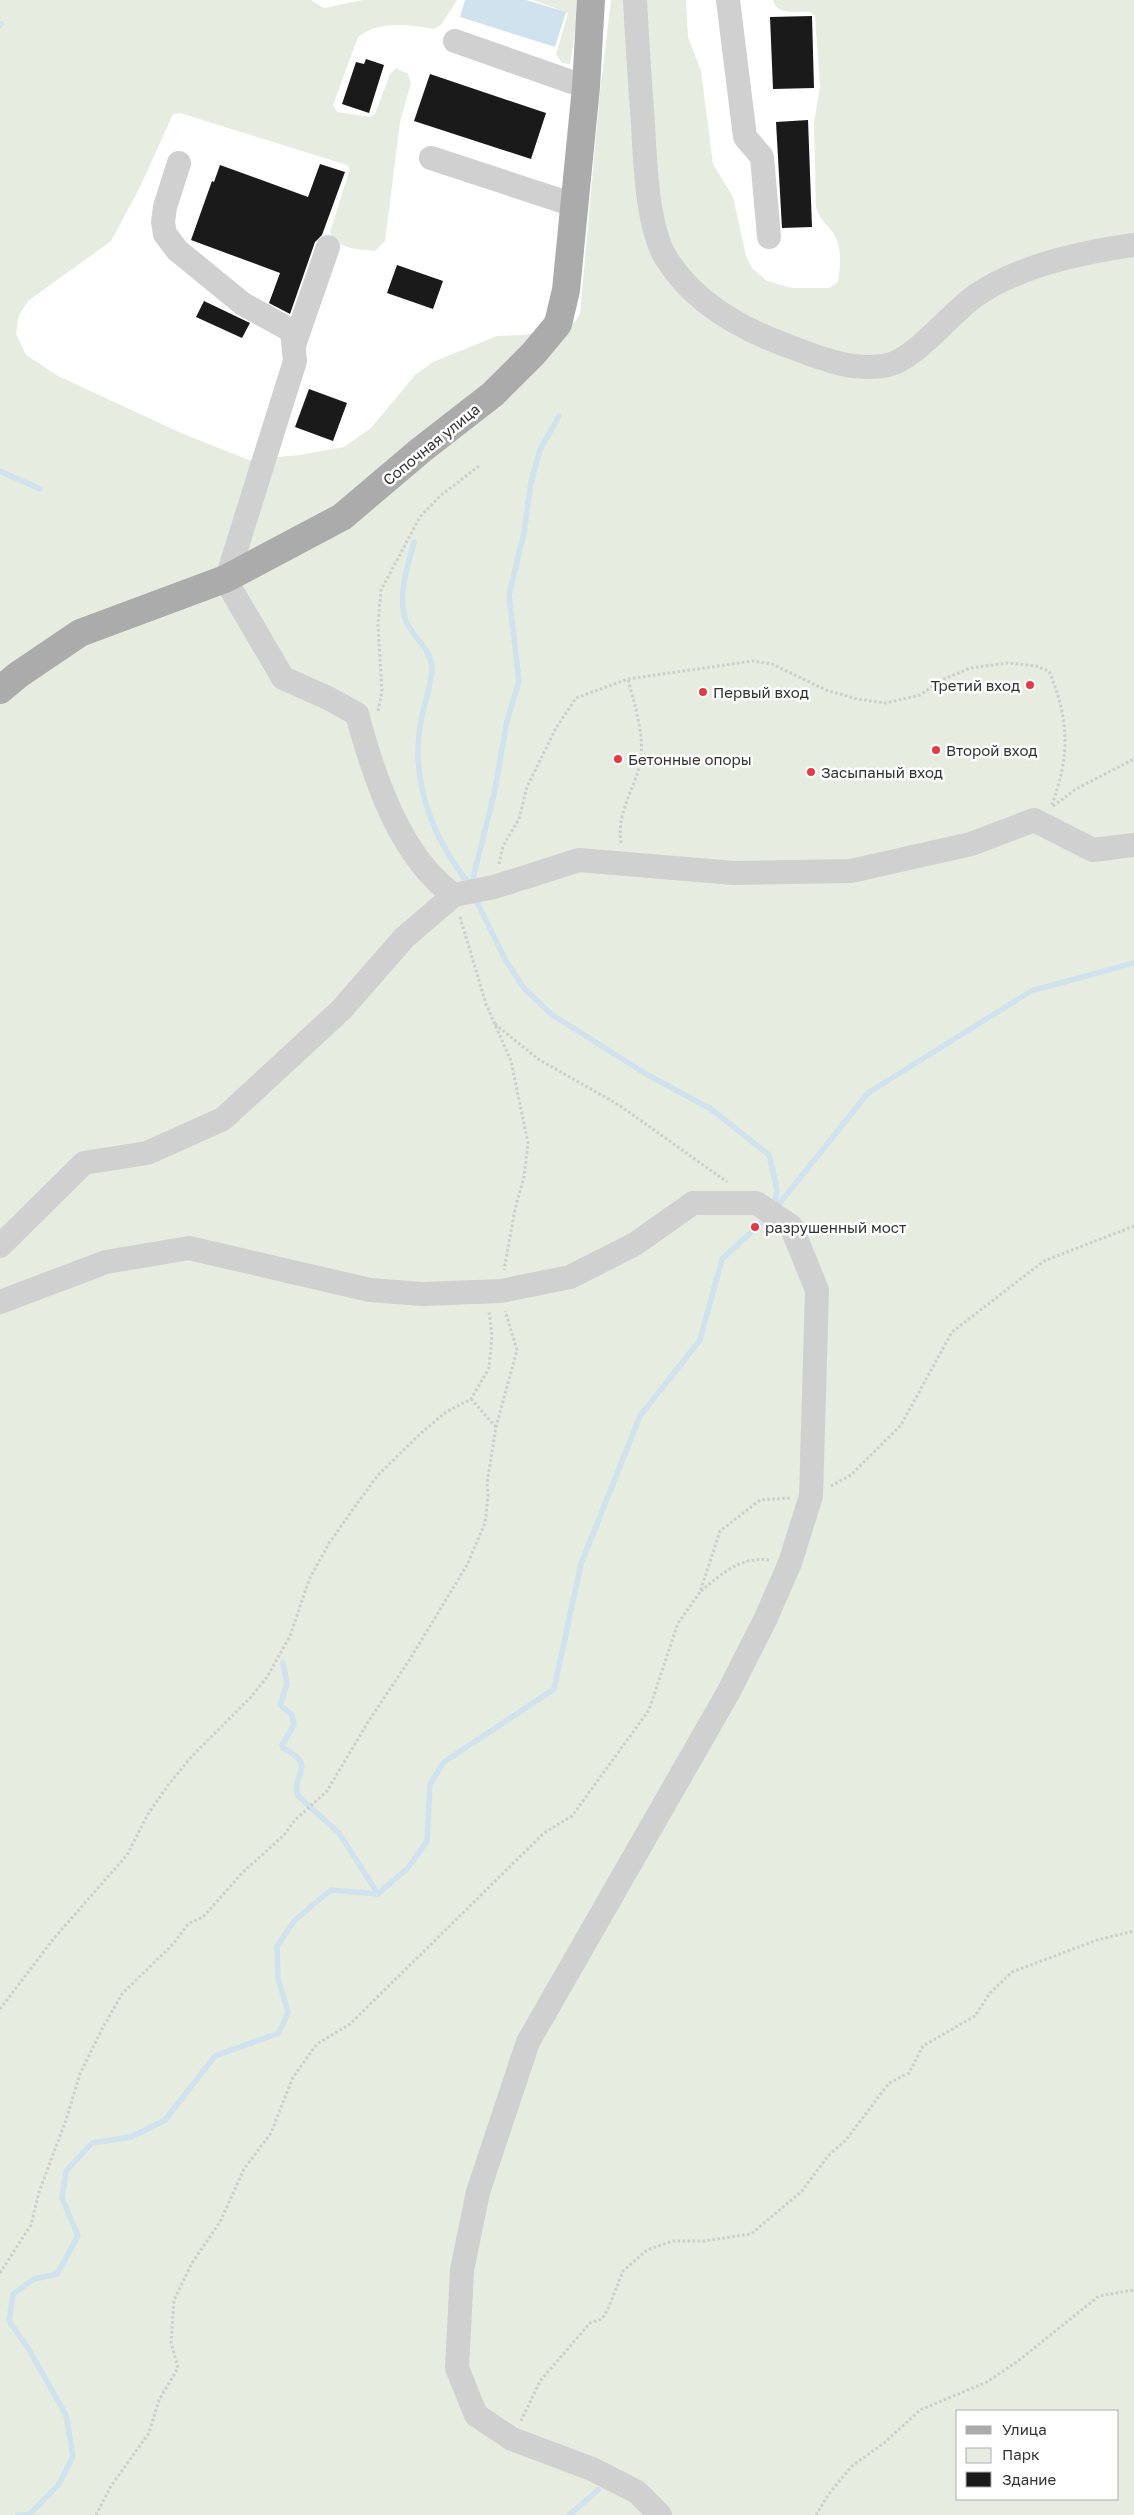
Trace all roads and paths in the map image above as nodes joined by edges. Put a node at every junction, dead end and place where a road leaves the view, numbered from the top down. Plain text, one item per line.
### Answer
1 (591, 0) edge
2 (635, 0) edge
3 (728, 0) edge
4 (455, 41) dead end
5 (586, 87) junction
6 (431, 158) dead end
7 (179, 163) dead end
8 (574, 205) junction
9 (769, 237) dead end
10 (1134, 245) edge
11 (328, 247) dead end
12 (294, 344) junction
13 (479, 466) dead end
14 (226, 578) junction
15 (628, 680) junction
16 (0, 690) edge
17 (377, 717) dead end
18 (1134, 759) edge
19 (1043, 814) junction
20 (1134, 845) edge
21 (623, 863) junction
22 (494, 887) junction
23 (454, 895) junction
24 (495, 1024) junction
25 (756, 1203) junction
26 (1134, 1226) edge
27 (0, 1246) edge
28 (494, 1292) junction
29 (0, 1302) edge
30 (471, 1399) junction
31 (496, 1427) junction
32 (811, 1496) junction
33 (790, 1563) junction
34 (700, 1592) junction
35 (1134, 1931) edge
36 (0, 2009) edge
37 (0, 2273) edge
38 (1134, 2290) edge
39 (512, 2439) junction
40 (96, 2515) edge
41 (660, 2515) edge
42 (816, 2515) edge

1 - 5 main road, Сопочная улица
2 - 10 street
3 - 9 street
4 - 5 street
5 - 8 main road, Сопочная улица
6 - 8 street
7 - 12 street
8 - 14 main road, Сопочная улица
11 - 12 street
12 - 14 street
13 - 17 path
14 - 16 main road, Сопочная улица
14 - 23 street
15 - 19 path
15 - 21 path
15 - 22 path
18 - 19 path
19 - 20 street
19 - 21 street
21 - 22 street
22 - 23 street
23 - 24 path
23 - 27 street
24 - 25 path
24 - 28 path
25 - 28 street
25 - 32 street
26 - 32 path
28 - 29 street
28 - 30 path
28 - 31 path
30 - 31 path
30 - 36 path
31 - 37 path
32 - 33 street
32 - 34 path
33 - 34 path
33 - 39 street
34 - 40 path
35 - 39 path
38 - 42 path
39 - 41 street

